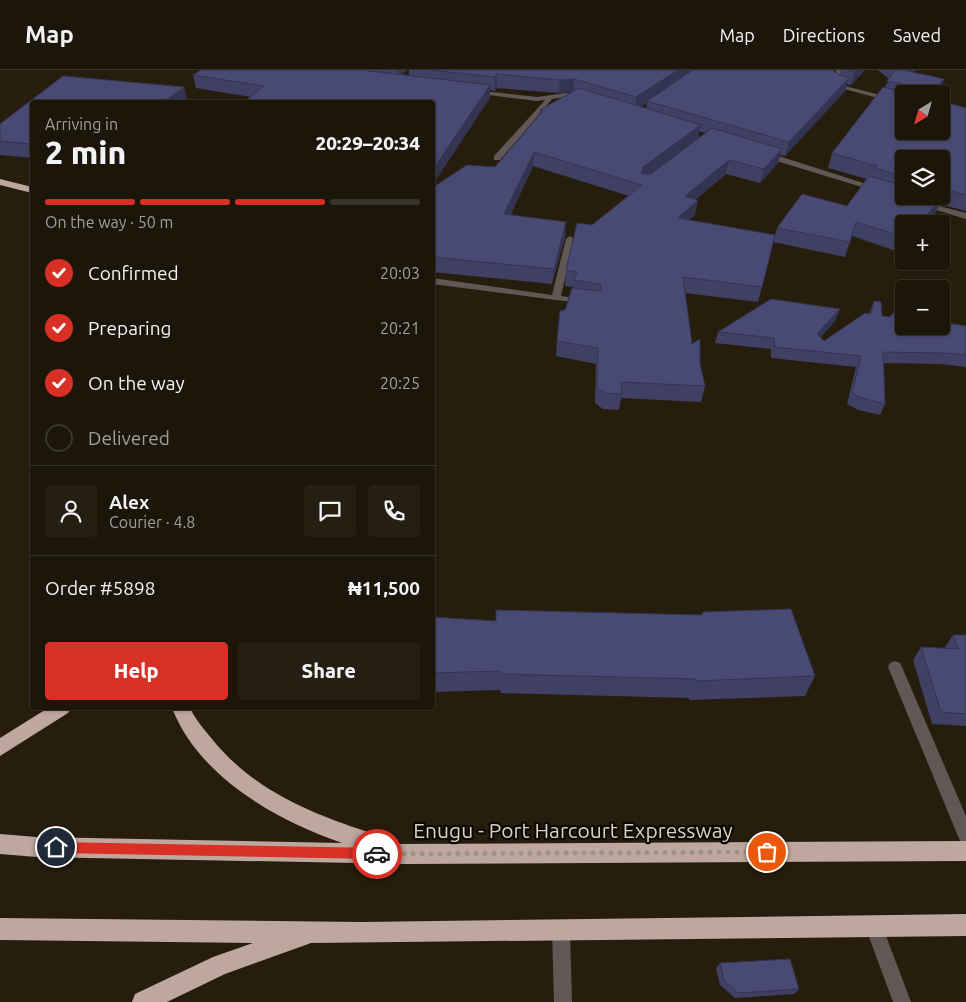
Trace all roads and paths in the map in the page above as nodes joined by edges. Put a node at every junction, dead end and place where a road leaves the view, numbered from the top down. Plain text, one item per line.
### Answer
1 (841, 70) edge
2 (468, 92) edge
3 (550, 98) junction
4 (589, 100) edge
5 (895, 101) edge
6 (757, 152) edge
7 (497, 158) dead end
8 (0, 182) edge
9 (30, 190) edge
10 (890, 193) edge
11 (928, 205) edge
12 (966, 216) edge
13 (570, 239) dead end
14 (435, 281) edge
15 (556, 298) junction
16 (595, 303) edge
17 (895, 667) dead end
18 (59, 710) edge
19 (182, 710) edge
20 (0, 748) edge
21 (966, 835) edge
22 (0, 844) edge
23 (966, 852) edge
24 (408, 854) junction
25 (966, 925) edge
26 (874, 926) junction
27 (0, 929) edge
28 (561, 930) junction
29 (313, 933) junction
30 (142, 1002) edge
31 (564, 1002) edge
32 (902, 1002) edge

1 - 5 street
2 - 3 street
3 - 4 street
3 - 7 street
6 - 10 street
8 - 9 highway
11 - 12 street
13 - 15 street
14 - 15 street
15 - 16 street
17 - 21 street
18 - 20 highway
19 - 24 highway
22 - 24 highway, Enugu - Port Harcourt Expressway
23 - 24 highway, Enugu - Port Harcourt Expressway
25 - 26 highway
26 - 28 highway
26 - 32 street
27 - 29 highway
28 - 29 highway
28 - 31 street
29 - 30 highway

